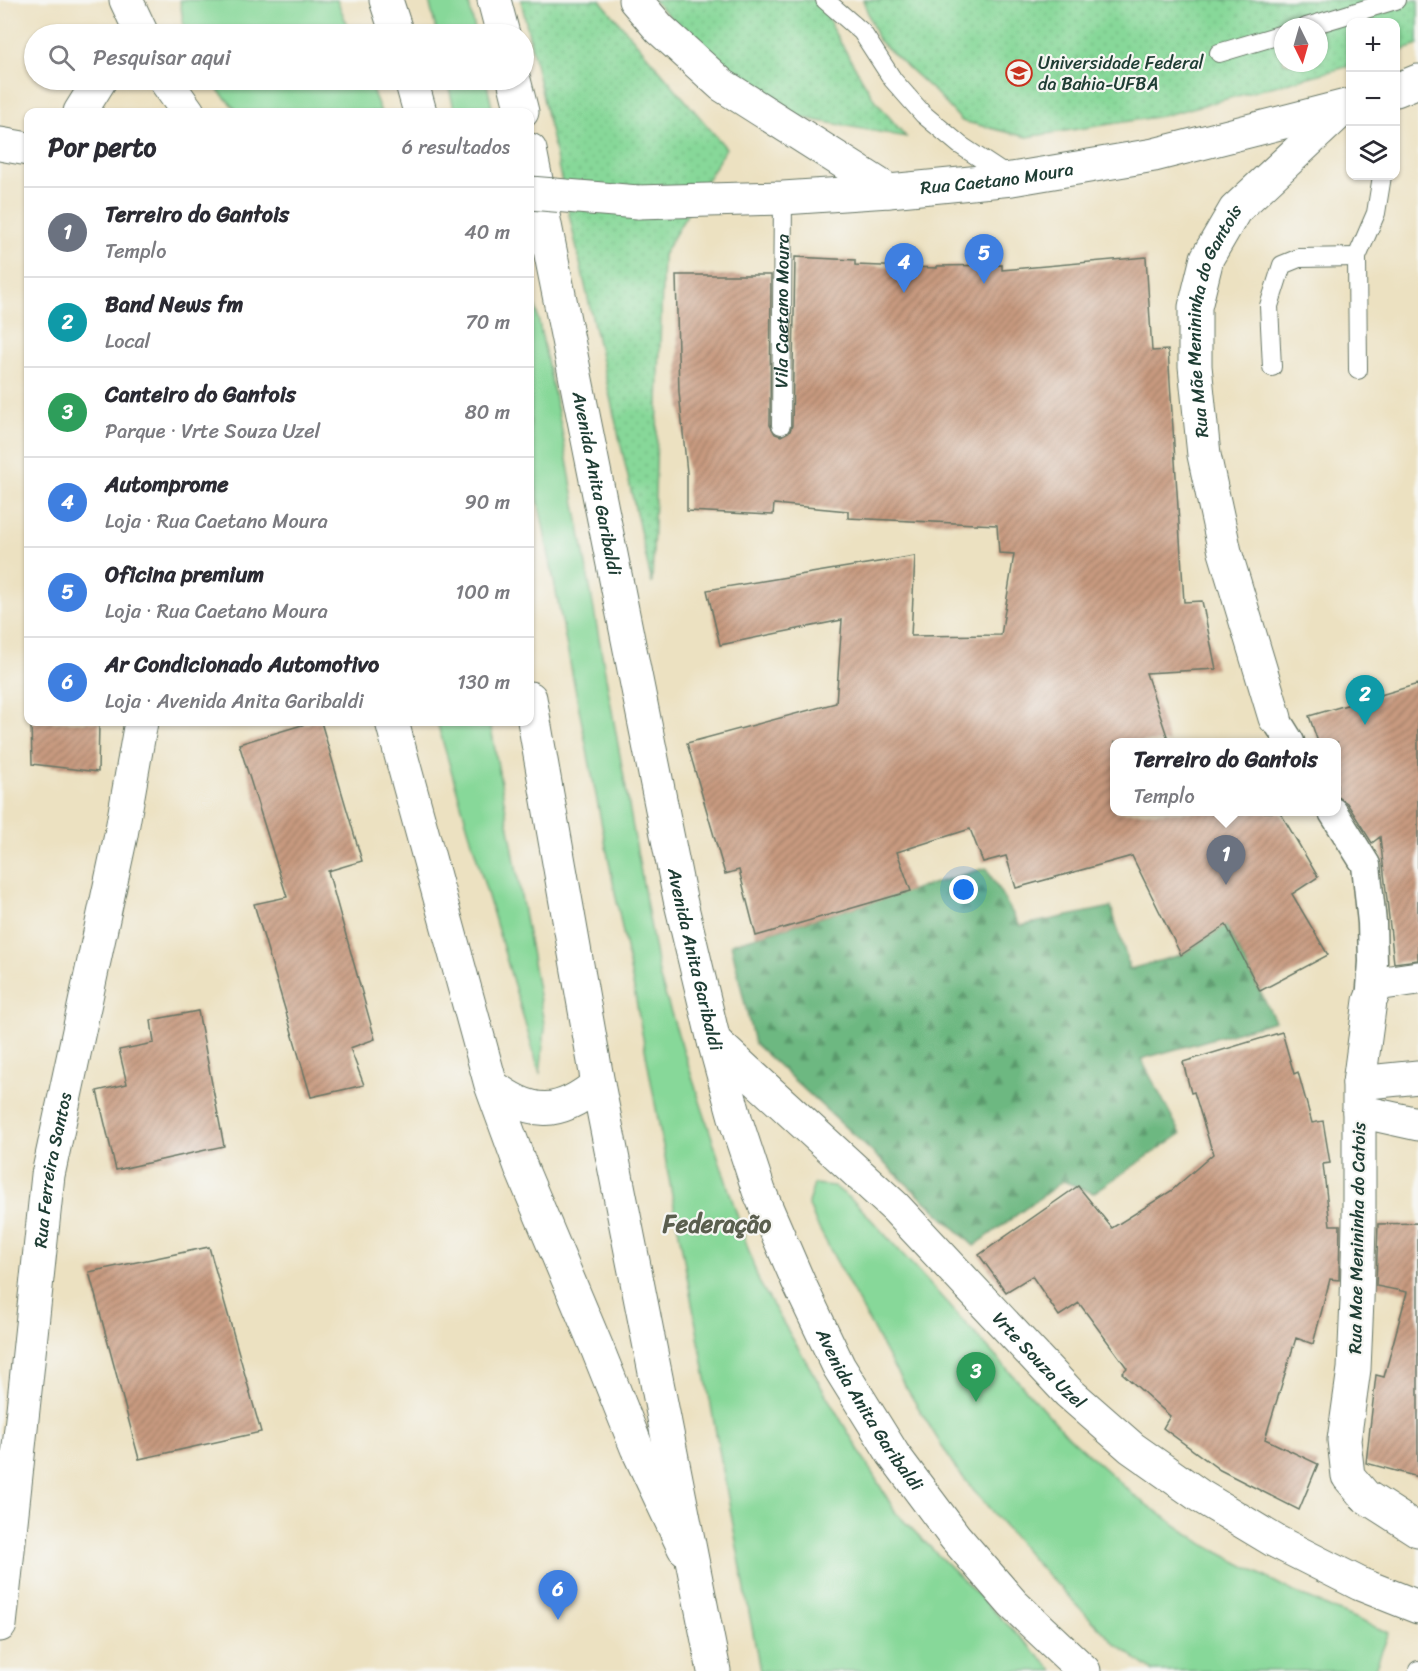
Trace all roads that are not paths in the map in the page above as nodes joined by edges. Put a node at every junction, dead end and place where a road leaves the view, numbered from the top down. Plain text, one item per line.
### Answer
1 (386, 0) edge
2 (494, 0) edge
3 (635, 0) edge
4 (825, 0) edge
5 (1396, 0) edge
6 (126, 1) edge
7 (1328, 20) edge
8 (120, 24) edge
9 (137, 24) edge
10 (394, 24) edge
11 (500, 24) edge
12 (1274, 37) edge
13 (1219, 53) dead end
14 (1418, 81) edge
15 (1400, 88) edge
16 (93, 90) edge
17 (172, 90) edge
18 (414, 90) edge
19 (516, 90) edge
20 (1346, 107) edge
21 (82, 108) edge
22 (185, 108) edge
23 (419, 108) edge
24 (521, 108) edge
25 (1346, 108) edge
26 (0, 144) edge
27 (24, 147) edge
28 (534, 170) edge
29 (1012, 179) junction
30 (1381, 180) edge
31 (889, 191) junction
32 (534, 193) edge
33 (783, 198) junction
34 (1357, 257) junction
35 (1272, 367) dead end
36 (1358, 370) dead end
37 (781, 425) dead end
38 (534, 722) edge
39 (140, 726) edge
40 (393, 726) edge
41 (1283, 730) edge
42 (1335, 816) edge
43 (1418, 978) edge
44 (1370, 1001) junction
45 (714, 1041) junction
46 (1418, 1077) edge
47 (598, 1084) junction
48 (491, 1085) junction
49 (1359, 1097) junction
50 (1418, 1124) edge
51 (1418, 1530) edge
52 (692, 1566) junction
53 (1418, 1607) edge
54 (0, 1622) edge
55 (714, 1671) edge
56 (1084, 1671) edge

1 - 10 street
2 - 11 street
3 - 31 street
4 - 29 lane
5 - 7 lane
6 - 8 street
6 - 9 street
12 - 13 lane
14 - 15 street
16 - 21 street
17 - 22 street
18 - 23 street
19 - 24 street
20 - 29 street, Rua Caetano Moura
25 - 41 street, Rua Mãe Menininha do Gantois
26 - 27 street
28 - 45 street, Avenida Anita Garibaldi
29 - 31 street, Rua Caetano Moura
30 - 34 lane
31 - 33 street, Rua Caetano Moura
32 - 33 street, Rua Caetano Moura, bridge
33 - 37 lane, Vila Caetano Moura
34 - 35 lane
34 - 36 lane
38 - 47 street
39 - 54 street, Rua Ferreira Santos
40 - 48 street
42 - 44 street
43 - 44 street
44 - 49 street, Rua Mae Menininha do Catois
45 - 53 street, Vrte Souza Uzel
45 - 56 street, Avenida Anita Garibaldi
46 - 49 street
47 - 48 street
47 - 52 street
48 - 52 street
49 - 50 street
49 - 51 street, Rua Mae Menininha do Catois
52 - 55 street

